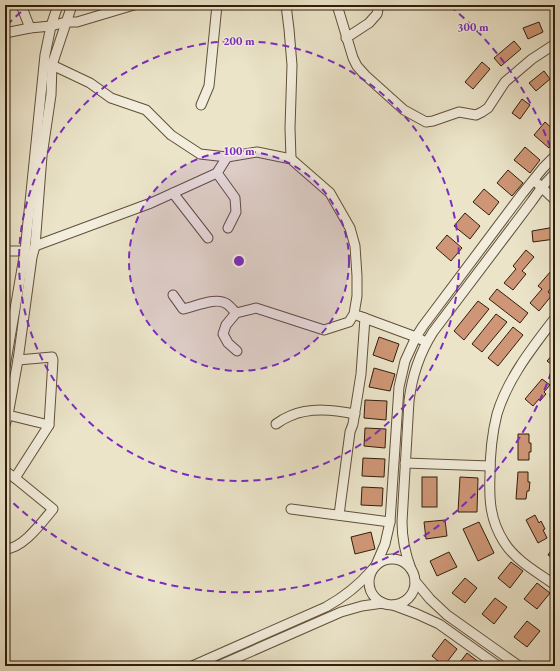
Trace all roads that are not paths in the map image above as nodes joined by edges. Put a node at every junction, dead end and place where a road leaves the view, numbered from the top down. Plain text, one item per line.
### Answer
1 (20, 5) edge
2 (58, 5) edge
3 (72, 5) edge
4 (134, 5) edge
5 (218, 5) edge
6 (286, 5) edge
7 (337, 5) edge
8 (379, 5) edge
9 (66, 22) junction
10 (51, 26) junction
11 (30, 28) junction
12 (5, 33) edge
13 (346, 38) junction
14 (555, 44) edge
15 (52, 65) junction
16 (201, 105) dead end
17 (555, 156) edge
18 (227, 157) junction
19 (292, 159) junction
20 (555, 173) edge
21 (217, 174) junction
22 (533, 180) junction
23 (542, 187) junction
24 (173, 193) junction
25 (555, 200) edge
26 (228, 228) dead end
27 (208, 238) dead end
28 (35, 246) junction
29 (5, 251) edge
30 (25, 251) junction
31 (173, 295) dead end
32 (236, 313) junction
33 (354, 314) junction
34 (365, 318) junction
35 (555, 318) edge
36 (416, 337) junction
37 (426, 343) junction
38 (237, 351) dead end
39 (18, 360) junction
40 (5, 366) edge
41 (355, 414) junction
42 (8, 415) junction
43 (276, 424) dead end
44 (5, 425) edge
45 (49, 425) junction
46 (394, 455) junction
47 (405, 463) junction
48 (490, 466) junction
49 (393, 469) junction
50 (5, 471) edge
51 (15, 478) junction
52 (291, 509) dead end
53 (339, 515) junction
54 (390, 522) junction
55 (5, 550) edge
56 (374, 568) junction
57 (411, 569) junction
58 (415, 581) junction
59 (555, 585) edge
60 (383, 603) junction
61 (393, 605) junction
62 (192, 666) edge
63 (218, 666) edge
64 (498, 666) edge
65 (519, 666) edge

1 - 11 street
2 - 10 street
3 - 9 street
4 - 9 street
5 - 16 street
6 - 19 street
7 - 13 street
8 - 13 street
9 - 10 street
9 - 15 street
10 - 11 street
10 - 30 street
11 - 12 street
13 - 14 street
15 - 18 street
15 - 28 street
17 - 22 street
18 - 19 street
18 - 21 street
19 - 33 street
20 - 23 street
21 - 24 street
21 - 26 street
22 - 23 street
22 - 36 street
23 - 25 street
23 - 37 street
24 - 27 street
24 - 28 street
28 - 39 street
29 - 30 street
30 - 40 street
31 - 32 street
32 - 33 street
32 - 38 street
33 - 34 street
34 - 36 street
34 - 41 street
35 - 48 street
36 - 37 street
36 - 46 street
37 - 47 street
39 - 42 street
39 - 45 street
41 - 43 street
41 - 53 street
42 - 44 street
42 - 45 street
45 - 51 street
46 - 47 street
46 - 49 street
47 - 48 street
47 - 49 street
47 - 57 street
48 - 59 street
49 - 54 street
50 - 51 street
51 - 55 street
52 - 53 street
53 - 54 street
54 - 56 street
56 - 57 street
56 - 60 street
56 - 62 street
57 - 58 street
58 - 61 street
58 - 65 street
60 - 61 street
60 - 63 street
61 - 64 street

